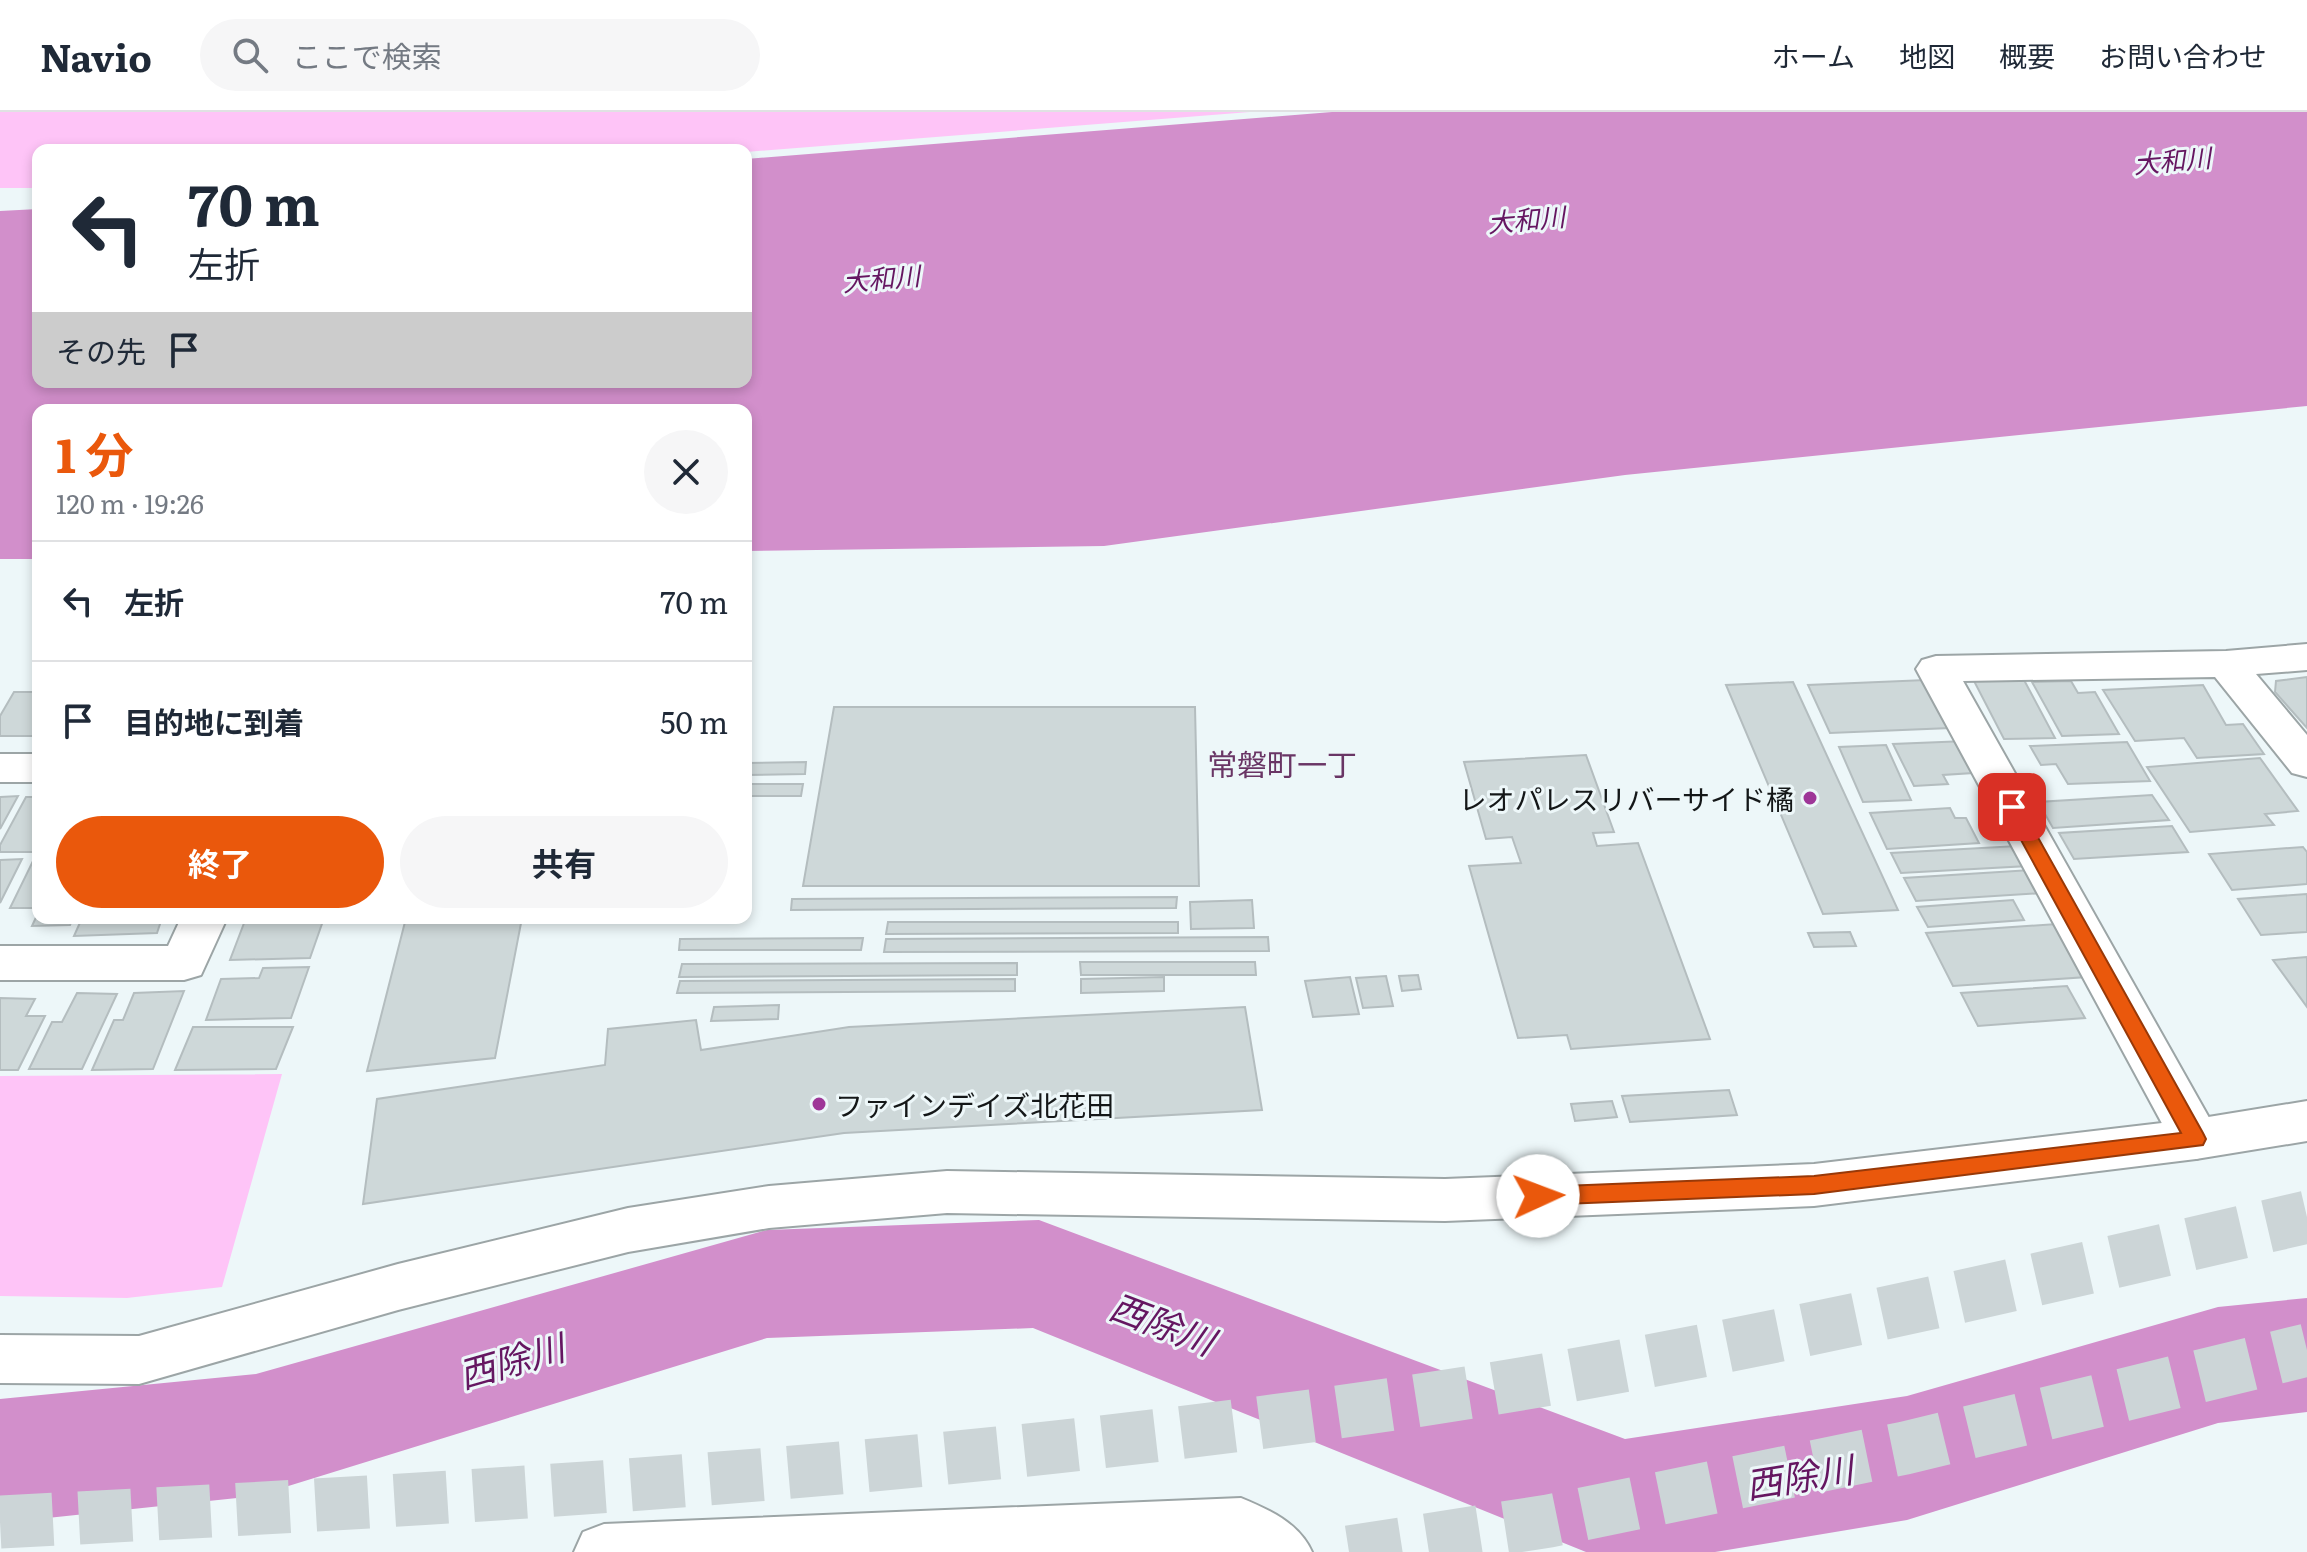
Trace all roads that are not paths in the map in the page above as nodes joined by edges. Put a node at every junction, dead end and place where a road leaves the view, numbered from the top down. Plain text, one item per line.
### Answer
1 (2307, 657) edge
2 (2226, 664) junction
3 (2307, 763) edge
4 (0, 768) edge
5 (32, 768) edge
6 (201, 924) edge
7 (0, 963) edge
8 (2307, 1121) edge
9 (2196, 1139) junction
10 (0, 1359) edge
11 (604, 1552) edge
12 (1282, 1552) edge

1 - 2 street
2 - 3 street
2 - 9 street
4 - 5 street
6 - 7 street
8 - 9 street
9 - 10 street
11 - 12 street

